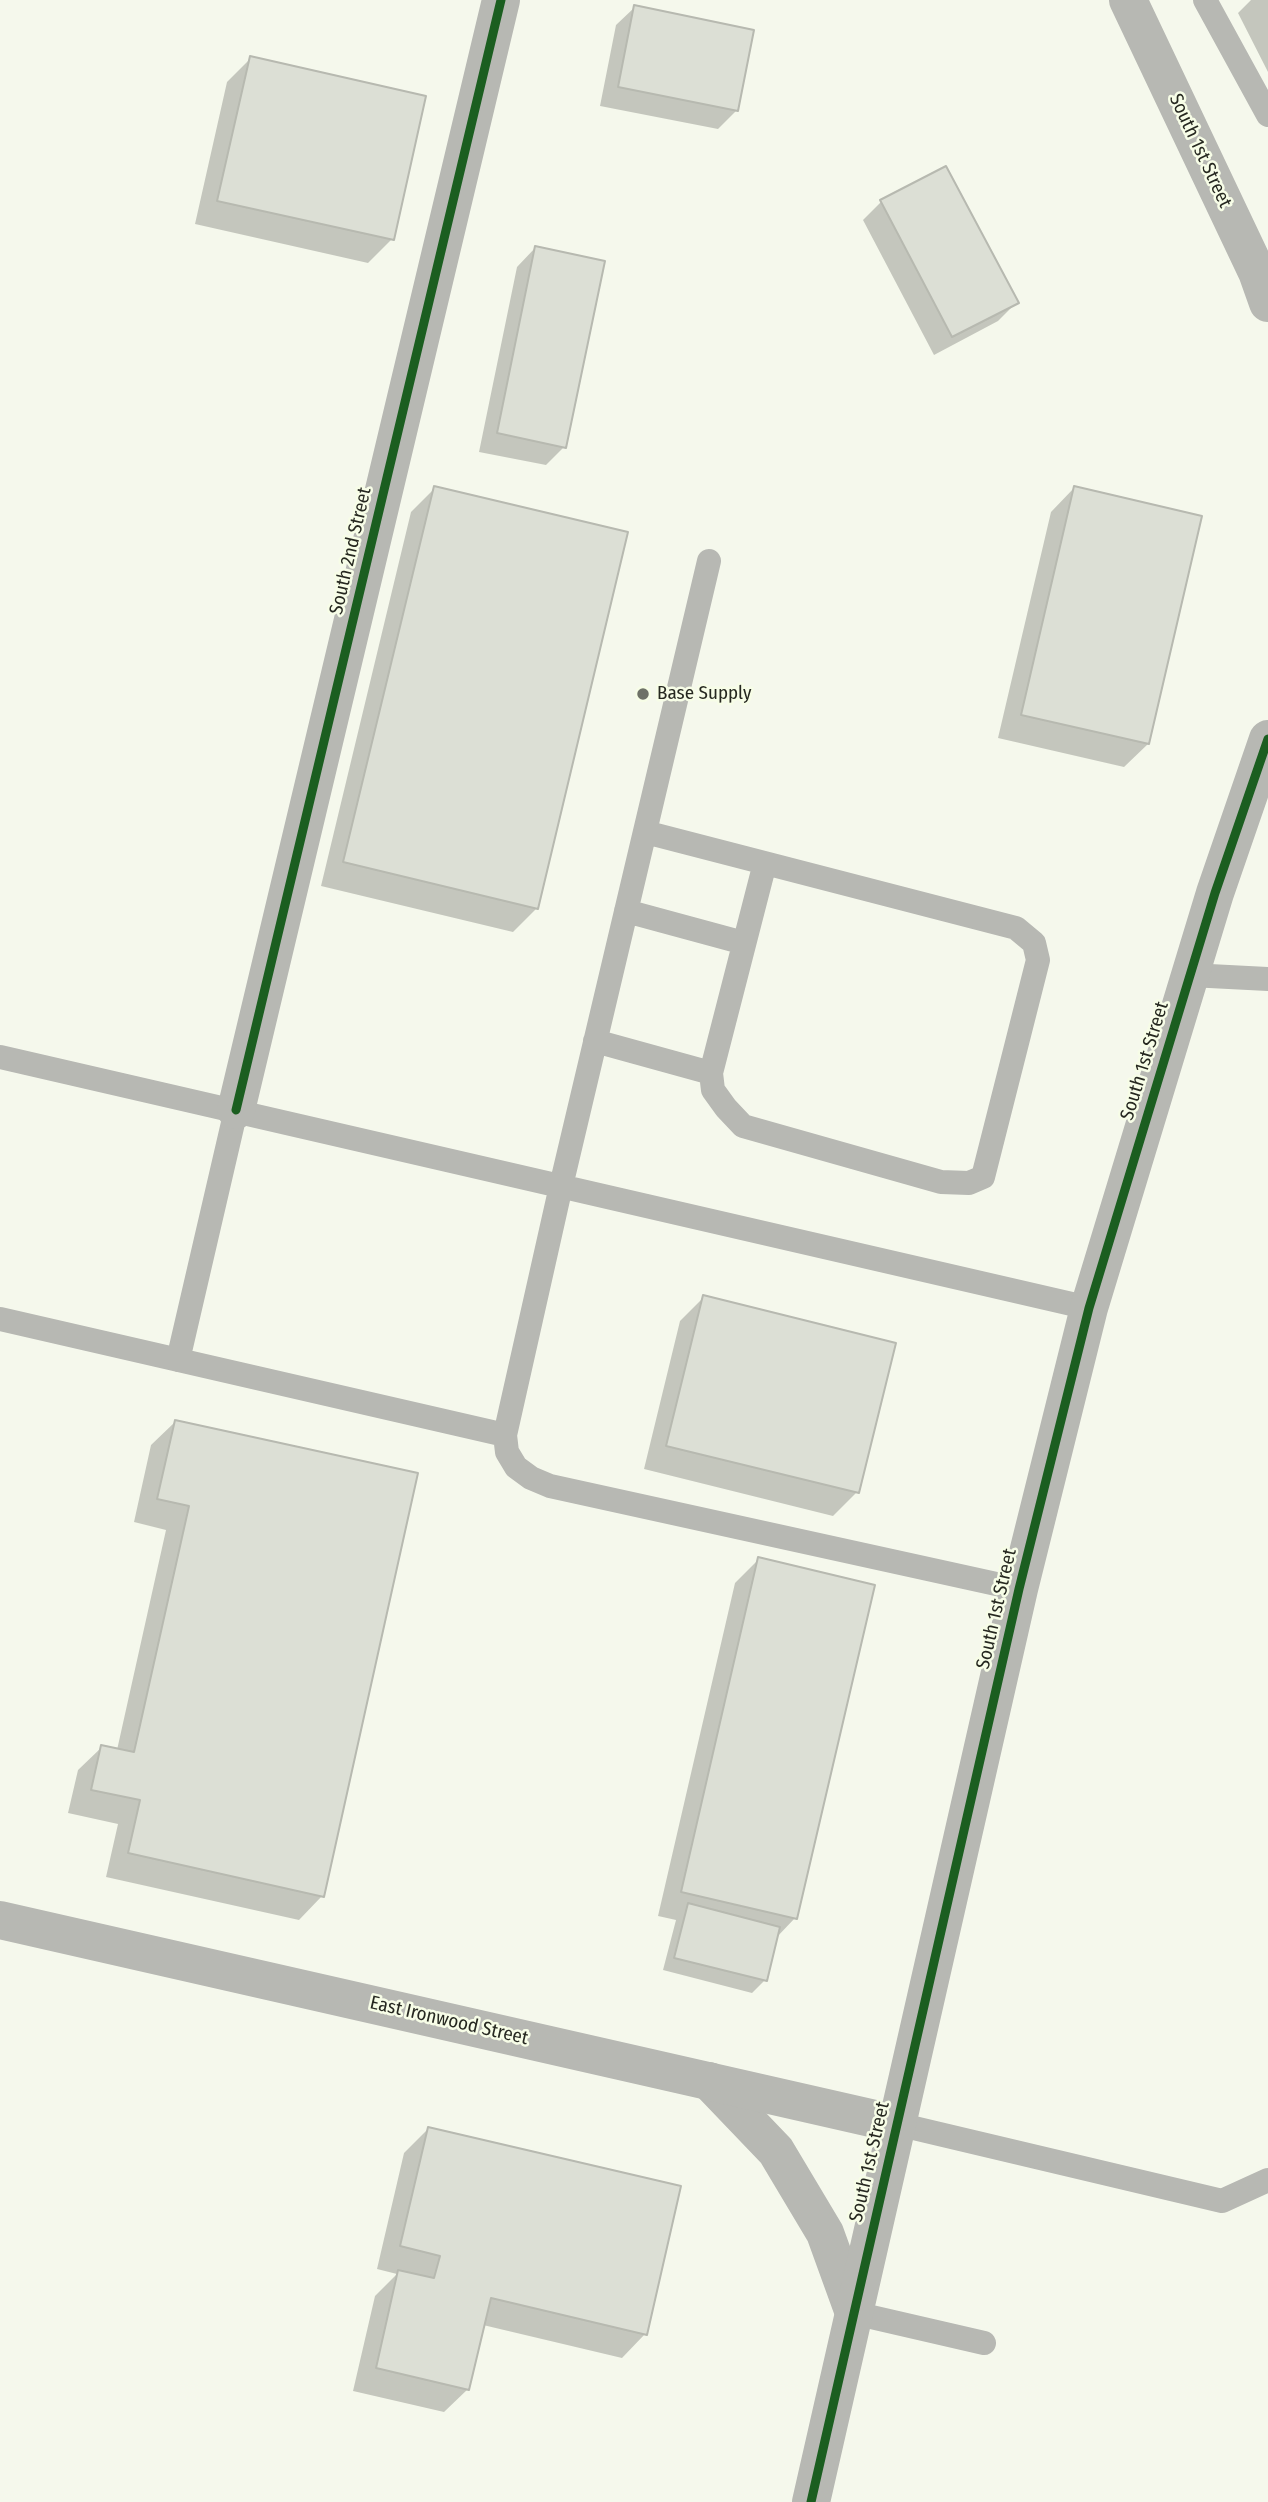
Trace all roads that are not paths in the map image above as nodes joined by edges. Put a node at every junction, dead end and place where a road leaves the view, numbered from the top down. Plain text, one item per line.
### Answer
1 (501, 0) edge
2 (1128, 0) edge
3 (1205, 0) edge
4 (1268, 115) edge
5 (1268, 303) edge
6 (709, 561) dead end
7 (1268, 738) edge
8 (645, 832) junction
9 (765, 863) junction
10 (626, 911) junction
11 (744, 943) junction
12 (1190, 975) junction
13 (1268, 979) edge
14 (595, 1041) junction
15 (0, 1057) edge
16 (711, 1073) junction
17 (236, 1110) junction
18 (561, 1186) junction
19 (1089, 1308) junction
20 (0, 1319) edge
21 (178, 1360) junction
22 (505, 1435) junction
23 (1019, 1590) junction
24 (0, 1920) edge
25 (709, 2081) junction
26 (897, 2124) junction
27 (1268, 2180) edge
28 (854, 2313) junction
29 (984, 2343) dead end
30 (811, 2502) edge

1 - 17 street, South 2nd Street
2 - 5 street, South 1st Street
3 - 4 lane
6 - 8 lane
7 - 12 street, South 1st Street
8 - 9 lane
8 - 10 lane
9 - 11 lane
9 - 16 lane
10 - 11 lane
10 - 14 lane
11 - 16 lane
12 - 13 lane
12 - 19 street, South 1st Street
14 - 16 lane
14 - 18 lane
15 - 17 lane
17 - 18 lane
17 - 21 lane
18 - 19 lane
18 - 22 lane
19 - 23 street, South 1st Street
20 - 21 lane
21 - 22 lane
22 - 23 lane
23 - 26 street, South 1st Street
24 - 25 street, East Ironwood Street
25 - 26 street, East Ironwood Street
25 - 28 street
26 - 27 lane
26 - 28 street, South 1st Street
28 - 29 lane
28 - 30 street, South 1st Street

